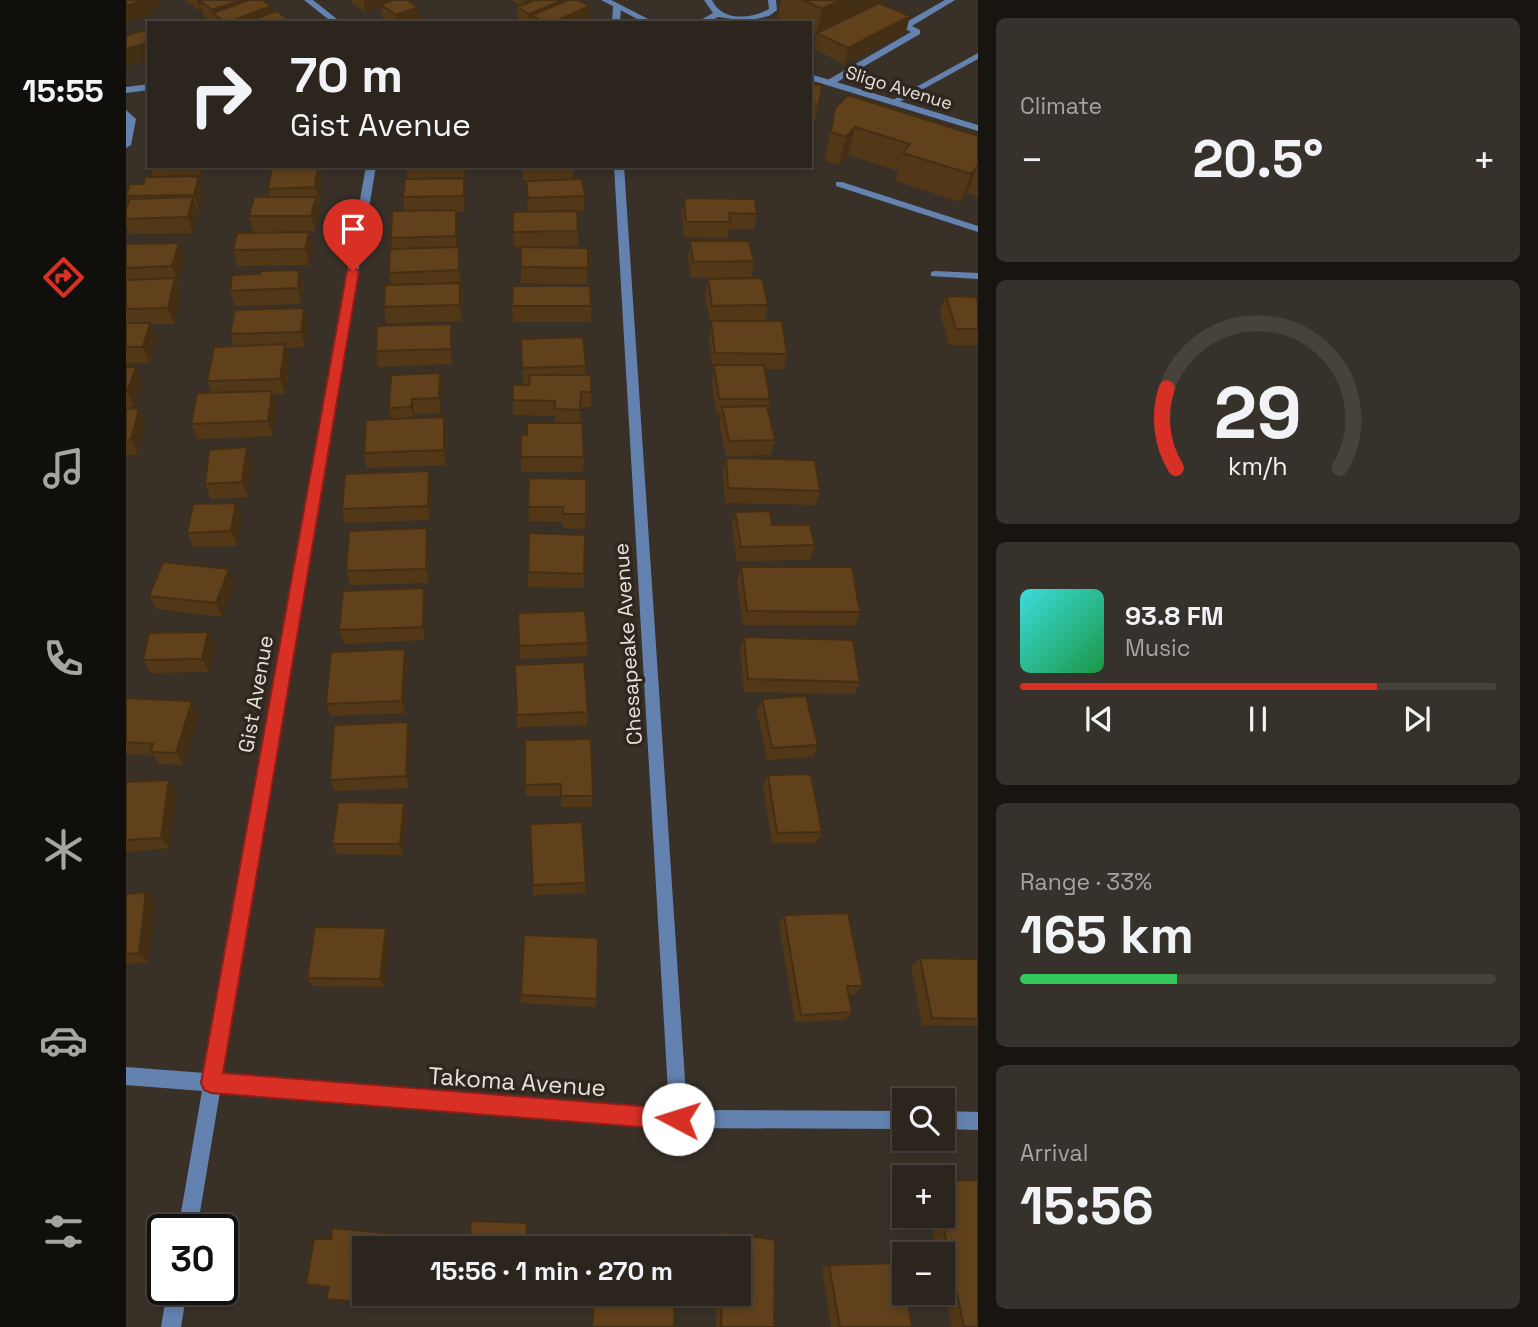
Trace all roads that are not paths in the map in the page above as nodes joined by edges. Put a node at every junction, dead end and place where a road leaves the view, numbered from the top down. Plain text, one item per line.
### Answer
1 (308, 0) edge
2 (605, 0) edge
3 (772, 0) edge
4 (951, 0) edge
5 (707, 1) edge
6 (618, 7) junction
7 (718, 14) junction
8 (335, 21) edge
9 (617, 21) edge
10 (648, 21) edge
11 (703, 21) edge
12 (978, 56) edge
13 (812, 78) edge
14 (829, 83) junction
15 (147, 88) edge
16 (126, 90) edge
17 (893, 102) junction
18 (126, 113) edge
19 (978, 128) edge
20 (126, 145) edge
21 (371, 168) edge
22 (619, 168) edge
23 (839, 184) dead end
24 (978, 229) edge
25 (935, 274) dead end
26 (978, 276) edge
27 (126, 1076) edge
28 (211, 1083) junction
29 (678, 1119) junction
30 (892, 1120) edge
31 (955, 1121) edge
32 (978, 1121) edge
33 (190, 1214) edge
34 (175, 1305) edge
35 (171, 1327) edge

1 - 8 street
2 - 6 street
3 - 7 street
4 - 14 street
5 - 7 street
6 - 9 street
6 - 10 street
7 - 11 street
12 - 17 street
13 - 14 street, Sligo Avenue
14 - 17 street, Sligo Avenue
15 - 16 street
17 - 19 street, Sligo Avenue
18 - 20 street
21 - 28 street, Gist Avenue
22 - 29 street, Chesapeake Avenue
23 - 24 street
25 - 26 street
27 - 28 street, Takoma Avenue
28 - 29 street, Takoma Avenue
28 - 33 street, Gist Avenue
29 - 30 street, Takoma Avenue
31 - 32 street
34 - 35 street

